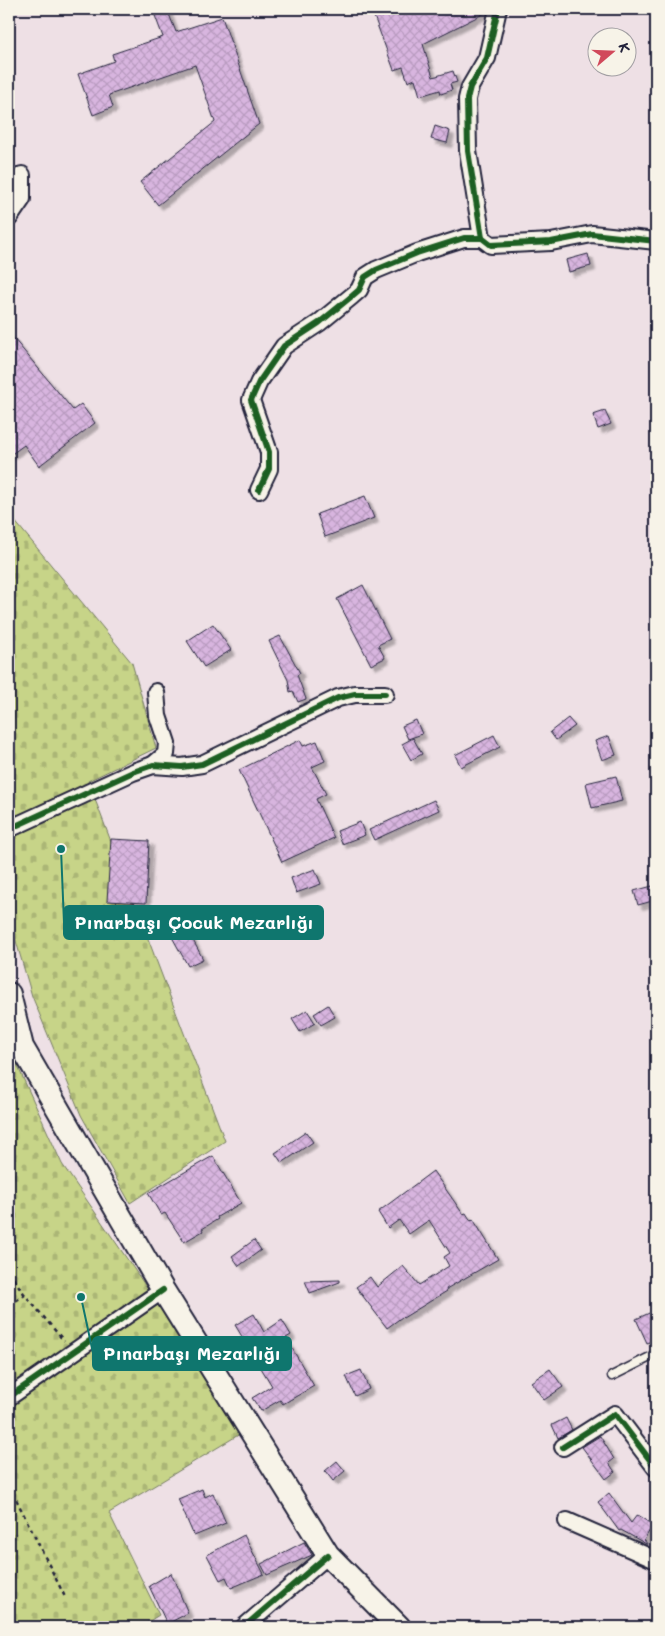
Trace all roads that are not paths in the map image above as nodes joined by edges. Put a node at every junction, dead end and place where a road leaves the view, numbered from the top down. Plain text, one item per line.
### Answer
1 (498, 9) edge
2 (22, 175) dead end
3 (9, 218) edge
4 (482, 238) junction
5 (656, 242) edge
6 (259, 490) dead end
7 (156, 692) dead end
8 (385, 694) dead end
9 (153, 765) junction
10 (9, 829) edge
11 (9, 994) edge
12 (163, 1290) junction
13 (656, 1354) edge
14 (612, 1376) dead end
15 (9, 1398) edge
16 (562, 1447) dead end
17 (656, 1468) edge
18 (567, 1521) dead end
19 (328, 1555) junction
20 (656, 1560) edge
21 (244, 1627) edge
22 (399, 1627) edge

1 - 4 street
2 - 3 street
4 - 5 street
4 - 6 street
7 - 9 street
8 - 9 street
9 - 10 street
11 - 12 main road
12 - 15 street
12 - 19 main road
13 - 14 lane
16 - 17 street
18 - 20 street
19 - 21 street
19 - 22 main road

